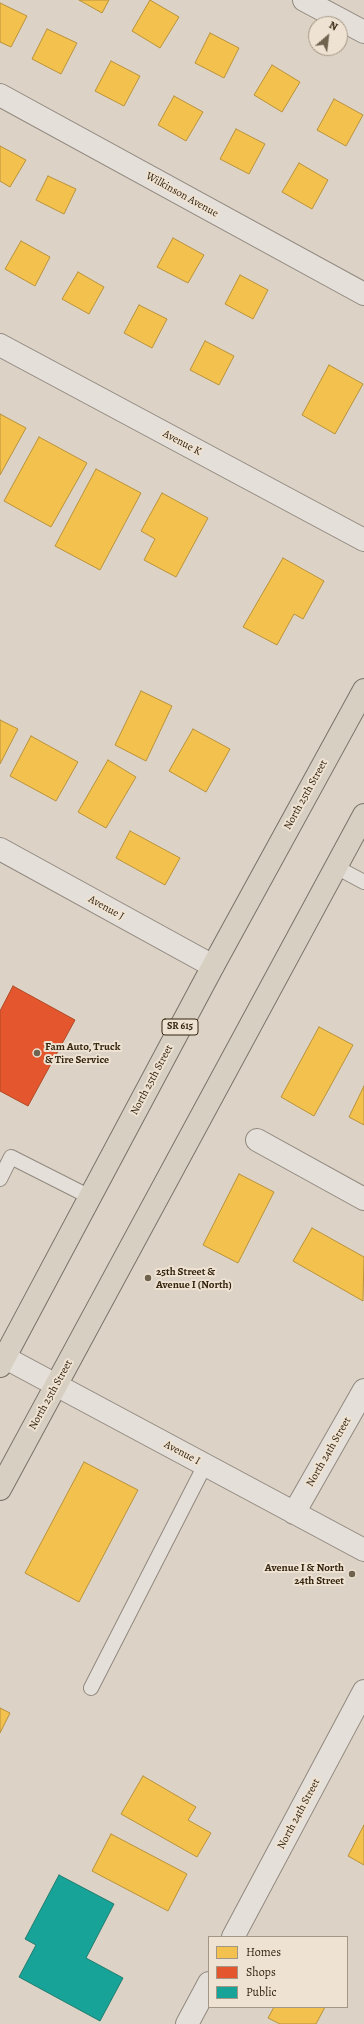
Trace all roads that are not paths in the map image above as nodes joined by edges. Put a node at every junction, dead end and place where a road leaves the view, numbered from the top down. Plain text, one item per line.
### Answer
1 (304, 0) edge
2 (364, 32) edge
3 (0, 95) edge
4 (364, 294) edge
5 (0, 345) edge
6 (364, 540) edge
7 (364, 690) edge
8 (364, 815) edge
9 (0, 849) edge
10 (336, 867) junction
11 (364, 882) edge
12 (213, 966) junction
13 (257, 1140) dead end
14 (0, 1179) edge
15 (90, 1197) junction
16 (364, 1199) edge
17 (1, 1360) edge
18 (57, 1385) junction
19 (364, 1390) edge
20 (205, 1466) junction
21 (0, 1489) edge
22 (294, 1513) junction
23 (364, 1550) edge
24 (91, 1688) dead end
25 (364, 1691) edge
26 (234, 1936) edge
27 (208, 1985) edge
28 (187, 2024) edge

1 - 2 street
3 - 4 street, Wilkinson Avenue
5 - 6 street, Avenue K
7 - 12 main road, North 25th Street / SR 615
8 - 10 main road, North 25th Street
9 - 12 street, Avenue J
10 - 11 lane
10 - 18 main road, North 25th Street
12 - 15 main road, North 25th Street / SR 615
13 - 16 street
14 - 15 lane
15 - 17 main road, North 25th Street / SR 615
17 - 18 street, Avenue I
18 - 20 street, Avenue I
18 - 21 main road, North 25th Street
19 - 22 street, North 24th Street
20 - 22 street, Avenue I
20 - 24 lane
22 - 23 street, Avenue I
25 - 26 street, North 24th Street
27 - 28 street

